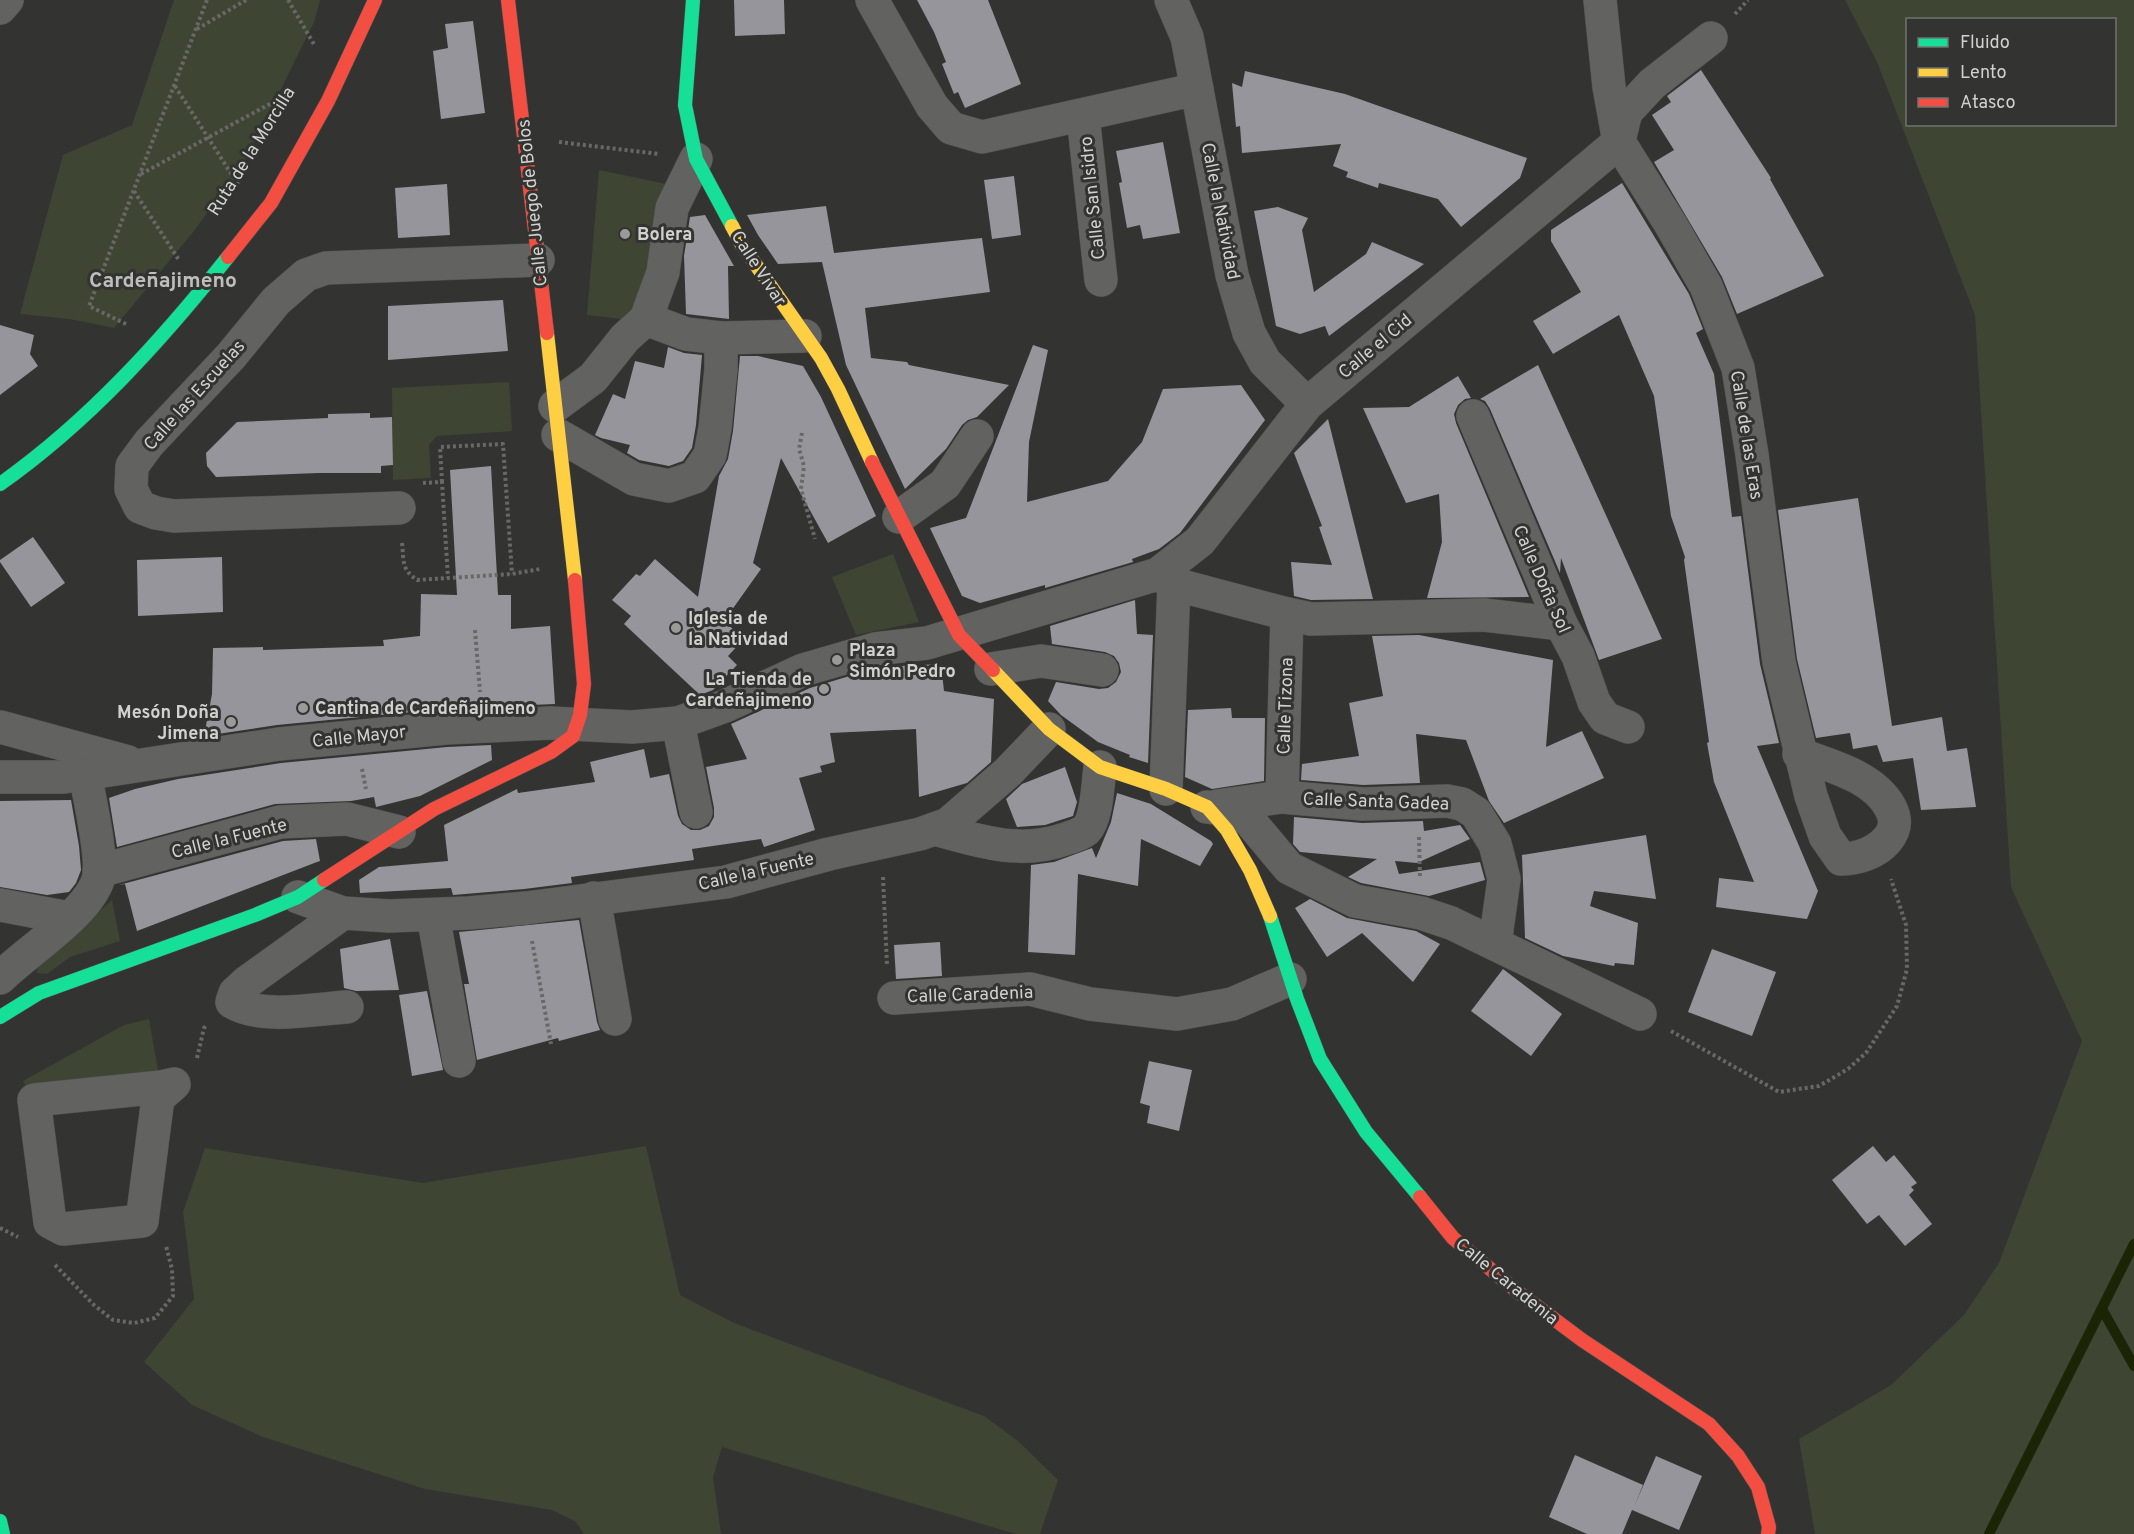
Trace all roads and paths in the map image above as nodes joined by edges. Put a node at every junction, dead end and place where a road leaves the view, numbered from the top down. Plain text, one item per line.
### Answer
1 (7, 0) edge
2 (207, 0) edge
3 (246, 0) edge
4 (288, 0) edge
5 (375, 0) edge
6 (508, 0) edge
7 (693, 0) edge
8 (872, 0) edge
9 (1171, 0) edge
10 (1600, 0) edge
11 (0, 8) edge
12 (196, 30) junction
13 (1712, 38) dead end
14 (321, 55) dead end
15 (174, 86) junction
16 (298, 88) dead end
17 (1197, 89) junction
18 (1083, 116) junction
19 (208, 136) junction
20 (525, 138) junction
21 (1619, 142) junction
22 (696, 159) junction
23 (140, 174) junction
24 (134, 190) junction
25 (244, 193) dead end
26 (179, 260) dead end
27 (538, 260) junction
28 (1101, 280) dead end
29 (646, 319) junction
30 (132, 327) dead end
31 (805, 336) junction
32 (721, 338) junction
33 (1307, 404) junction
34 (1473, 416) dead end
35 (556, 420) junction
36 (802, 433) dead end
37 (977, 436) dead end
38 (442, 482) junction
39 (0, 484) edge
40 (399, 508) junction
41 (899, 517) junction
42 (815, 539) dead end
43 (574, 564) junction
44 (512, 574) junction
45 (448, 578) junction
46 (1166, 579) junction
47 (1287, 614) junction
48 (1561, 624) junction
49 (475, 630) dead end
50 (958, 635) junction
51 (991, 669) junction
52 (1102, 670) dead end
53 (577, 723) junction
54 (678, 723) junction
55 (483, 726) junction
56 (0, 727) edge
57 (1628, 727) dead end
58 (1048, 729) junction
59 (356, 737) junction
60 (1799, 754) junction
61 (142, 765) junction
62 (1100, 767) junction
63 (85, 774) junction
64 (0, 777) edge
65 (1166, 789) junction
66 (1282, 797) junction
67 (1418, 803) junction
68 (1207, 807) junction
69 (696, 812) dead end
70 (386, 829) junction
71 (935, 829) junction
72 (881, 843) junction
73 (1881, 847) junction
74 (99, 871) junction
75 (298, 897) junction
76 (594, 898) junction
77 (0, 905) edge
78 (526, 908) junction
79 (344, 913) junction
80 (1421, 913) junction
81 (433, 915) junction
82 (69, 918) junction
83 (1495, 944) junction
84 (0, 978) edge
85 (1290, 980) junction
86 (894, 998) joint
87 (346, 1006) dead end
88 (1640, 1014) joint
89 (0, 1017) edge
90 (615, 1019) dead end
91 (551, 1044) dead end
92 (459, 1061) dead end
93 (34, 1100) joint
94 (0, 1521) edge
95 (3, 1534) edge
96 (1768, 1534) edge

1 - 11 street
2 - 12 path
3 - 12 path
4 - 14 path
5 - 39 street
6 - 20 street, Calle Juego de Bolos
7 - 22 street, Calle Vivar
8 - 18 street, Calle San Isidro
9 - 17 street, Calle la Natividad
10 - 21 street, Calle de las Eras
12 - 15 path
13 - 21 street
15 - 19 path
15 - 23 path
16 - 19 path
17 - 18 street, Calle San Isidro
17 - 33 street, Calle la Natividad
18 - 28 street, Calle San Isidro
19 - 23 path
19 - 25 path
20 - 22 path
20 - 27 street, Calle Juego de Bolos
21 - 33 street, Calle el Cid
21 - 60 street, Calle de las Eras
22 - 29 street
22 - 31 street, Calle Vivar
23 - 24 path
24 - 26 path
24 - 30 path
27 - 35 street, Calle Juego de Bolos
27 - 40 street, Calle las Escuelas
29 - 32 street
29 - 35 street
31 - 32 street
31 - 41 street, Calle Vivar
32 - 35 street
33 - 46 street, Calle el Cid
34 - 48 street, Calle Doña Sol
35 - 43 street, Calle Juego de Bolos
36 - 42 path
37 - 41 street
38 - 40 path
38 - 44 path
38 - 45 path
40 - 45 path
41 - 50 street, Calle Vivar
43 - 44 path
43 - 53 street, Calle Juego de Bolos
44 - 45 path
46 - 47 street
46 - 50 street, Calle el Cid
46 - 65 street
47 - 48 street
47 - 66 street, Calle Tizona
48 - 57 street, Calle Doña Sol
49 - 55 path
50 - 51 street, Calle Caradenia
50 - 54 street
51 - 52 street
51 - 58 street, Calle Caradenia
53 - 54 street
53 - 55 street, Calle Mayor
53 - 70 street
54 - 69 street
55 - 59 street, Calle Mayor
56 - 61 street, Calle Mayor
58 - 62 street, Calle Caradenia
58 - 71 street
59 - 61 street, Calle Mayor
59 - 70 path
60 - 73 street
60 - 73 street, Calle de las Eras
61 - 63 street, Calle Mayor
62 - 65 street, Calle Caradenia
62 - 71 street
63 - 64 street, Calle Mayor
63 - 74 street
65 - 68 street, Calle Caradenia
66 - 67 street, Calle Santa Gadea
66 - 68 street, Calle Santa Gadea
67 - 80 path
67 - 83 street, Calle Santa Gadea
68 - 80 street, Calle Caradenia
68 - 85 street, Calle Caradenia
70 - 74 street, Calle la Fuente
70 - 75 street
71 - 72 street
72 - 76 street, Calle la Fuente
72 - 86 path
73 - 88 path
74 - 82 street
75 - 79 street, Calle la Fuente
75 - 89 street
76 - 78 street, Calle la Fuente
76 - 90 street
77 - 82 street
78 - 81 street, Calle la Fuente
78 - 91 path
79 - 81 street, Calle la Fuente
79 - 87 street
80 - 83 street, Calle Caradenia
81 - 92 street
82 - 84 street
83 - 88 street, Calle Caradenia
85 - 86 street, Calle Caradenia
85 - 96 street, Calle Caradenia
93 - 93 street
94 - 95 street

